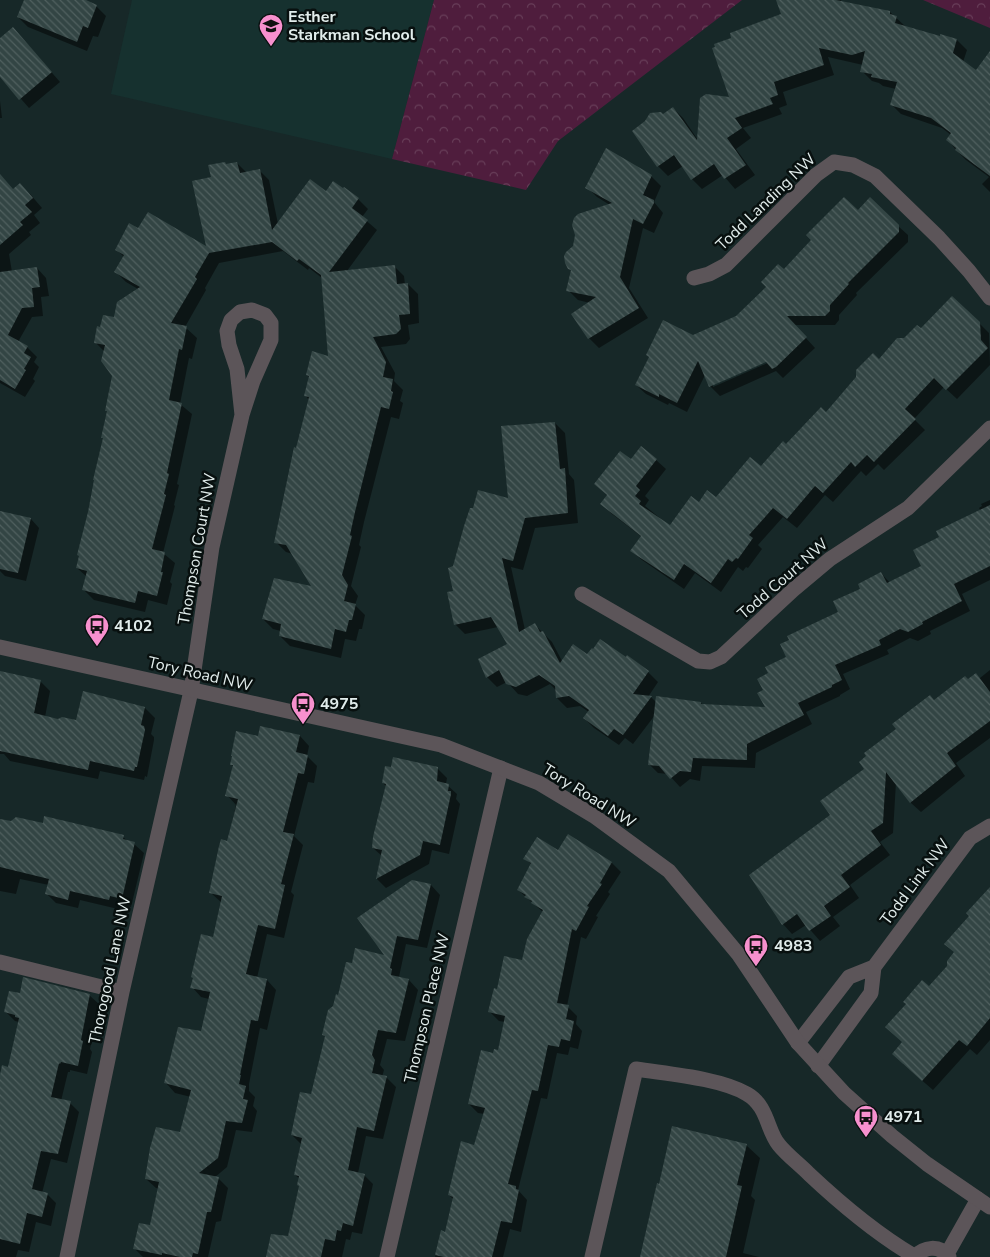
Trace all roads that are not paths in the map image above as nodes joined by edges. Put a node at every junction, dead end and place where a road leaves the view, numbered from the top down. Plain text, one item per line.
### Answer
1 (694, 278) dead end
2 (990, 298) edge
3 (242, 415) junction
4 (990, 428) edge
5 (582, 594) dead end
6 (0, 647) edge
7 (191, 690) junction
8 (501, 768) junction
9 (990, 826) edge
10 (0, 962) edge
11 (874, 966) junction
12 (122, 992) junction
13 (798, 1043) junction
14 (818, 1066) junction
15 (984, 1203) edge
16 (948, 1255) edge
17 (68, 1257) edge
18 (387, 1257) edge
19 (592, 1257) edge
20 (914, 1257) edge

1 - 2 street, Todd Landing NW
3 - 3 street, Thompson Court NW
3 - 7 street, Thompson Court NW
4 - 5 street, Todd Court NW
6 - 7 street, Tory Road NW
7 - 8 street, Tory Road NW
7 - 12 street, Thorogood Lane NW
8 - 13 street, Tory Road NW
8 - 18 street, Thompson Place NW
9 - 11 street, Todd Link NW
10 - 12 street
11 - 13 street, Todd Link NW
11 - 14 street
12 - 17 street, Thorogood Lane NW
13 - 14 street, Tory Road NW
14 - 15 street, Tory Road NW
15 - 16 street
16 - 20 street
19 - 20 street

